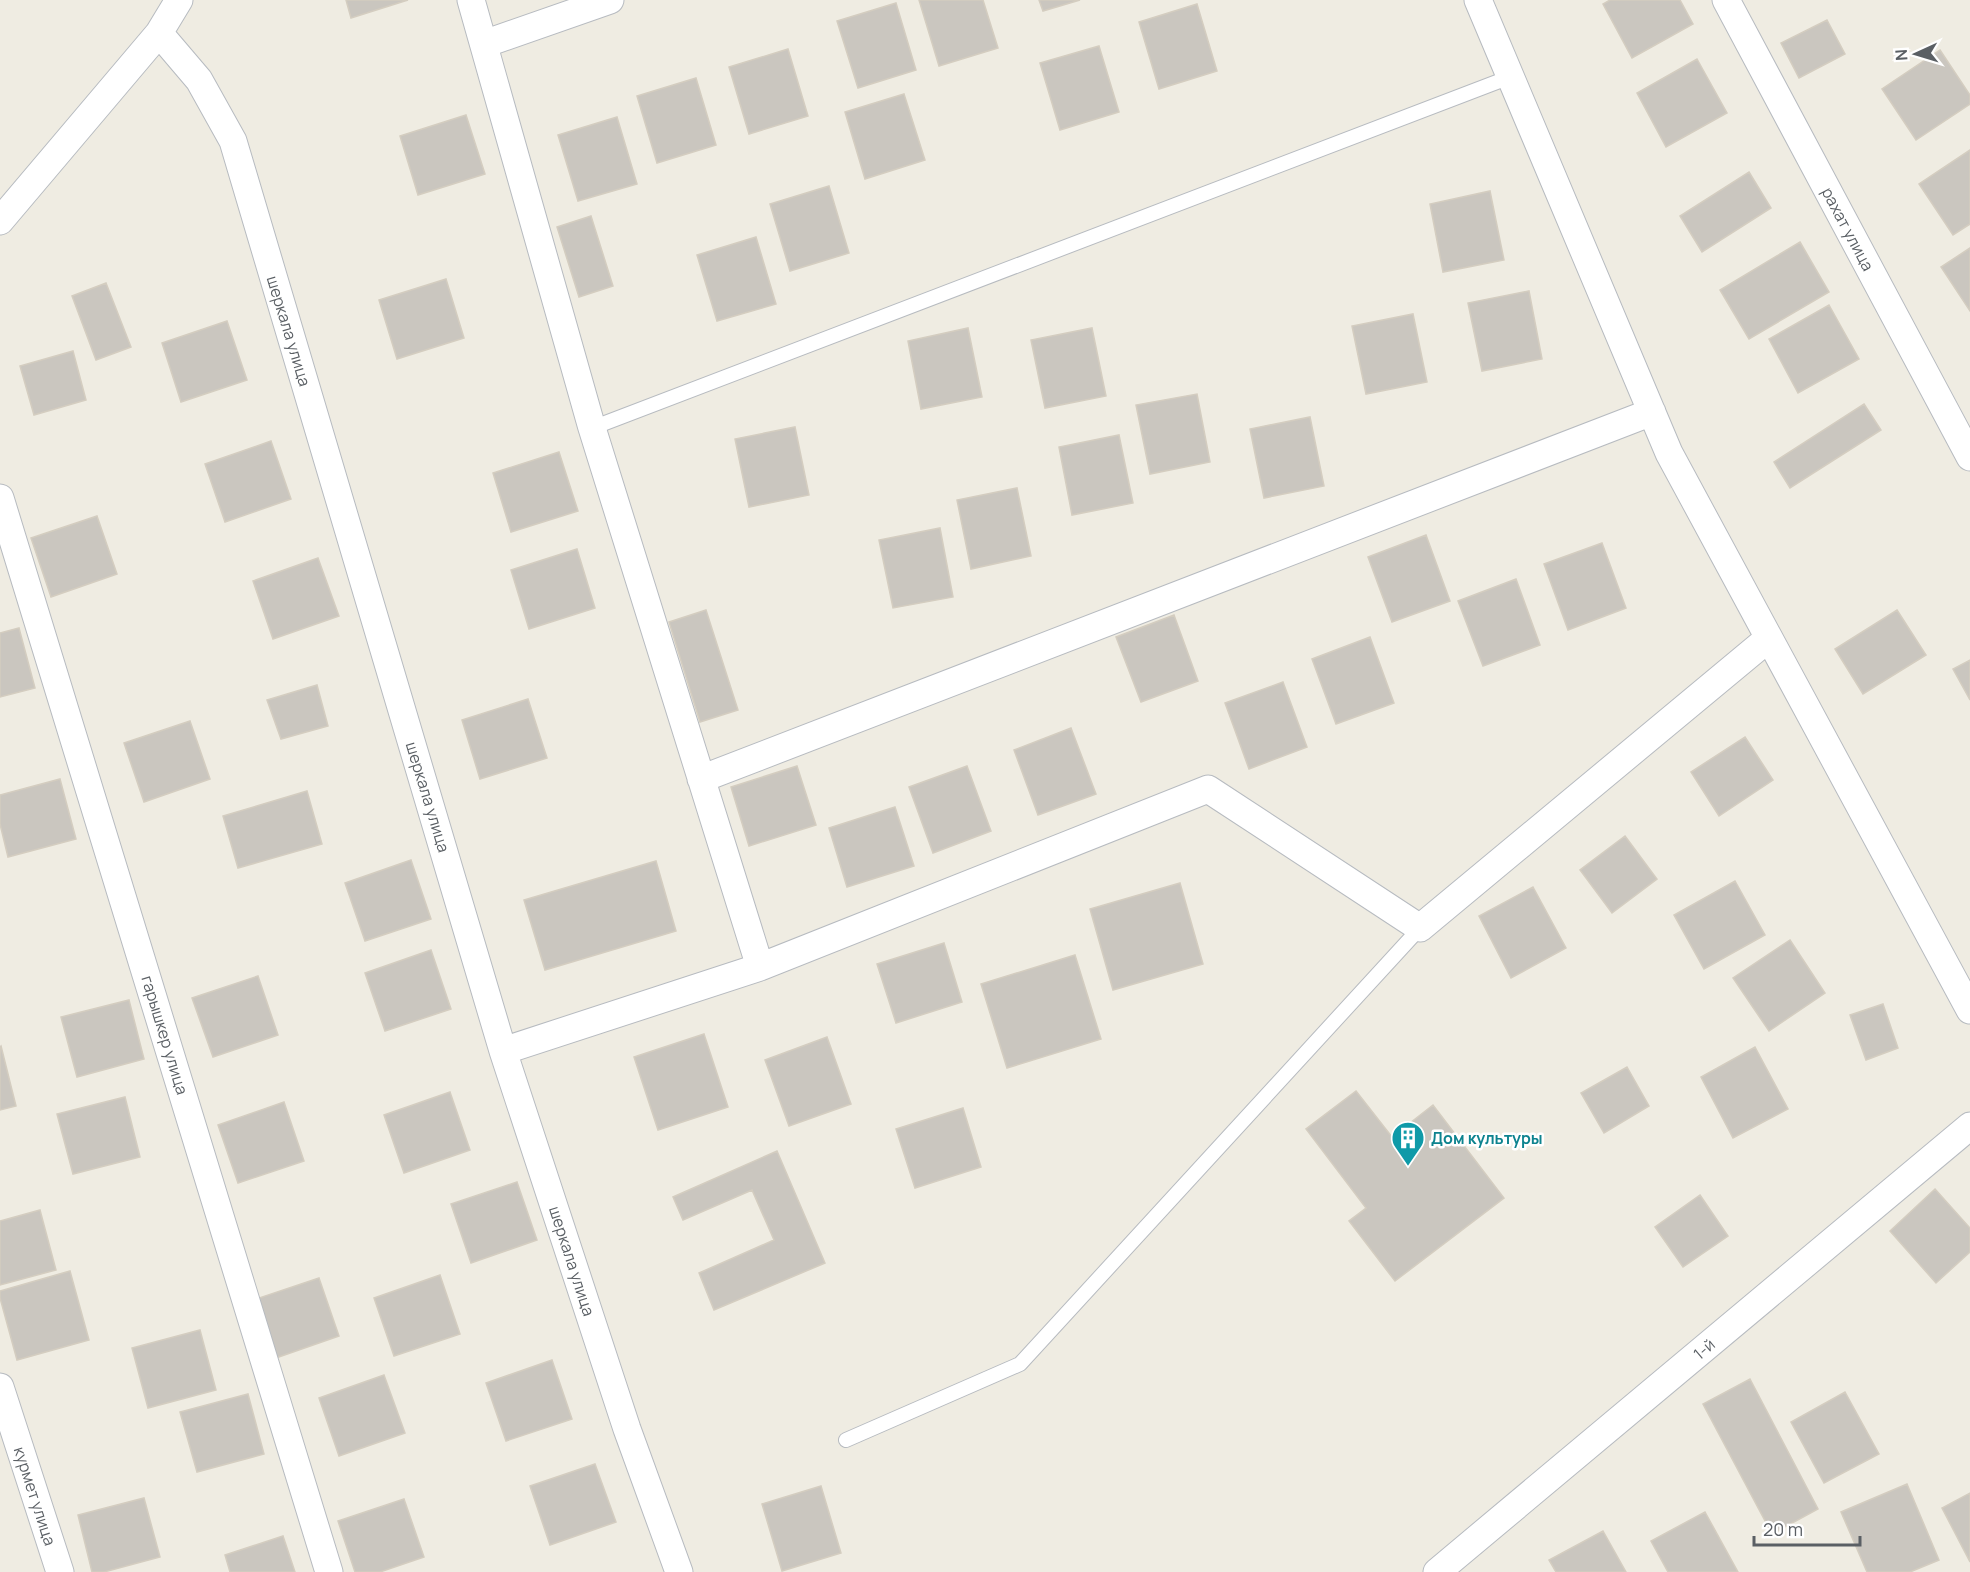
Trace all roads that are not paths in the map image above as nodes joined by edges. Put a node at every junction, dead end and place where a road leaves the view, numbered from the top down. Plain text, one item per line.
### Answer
1 (179, 0) edge
2 (471, 0) edge
3 (610, 0) edge
4 (1478, 0) edge
5 (1726, 0) edge
6 (159, 33) junction
7 (484, 44) junction
8 (1510, 77) junction
9 (0, 221) edge
10 (1652, 412) junction
11 (592, 429) junction
12 (1970, 457) edge
13 (0, 498) edge
14 (1769, 638) junction
15 (701, 779) junction
16 (1420, 928) junction
17 (760, 967) junction
18 (1970, 1010) edge
19 (503, 1051) junction
20 (1970, 1126) edge
21 (0, 1387) edge
22 (846, 1440) dead end
23 (60, 1572) edge
24 (329, 1572) edge
25 (680, 1572) edge
26 (1437, 1572) edge

1 - 6 street
2 - 7 street
3 - 7 street
4 - 8 street
5 - 12 street, рахат улица
6 - 9 street
6 - 19 street, шеркала улица
7 - 11 street
8 - 10 street
8 - 11 lane
10 - 14 street
10 - 15 street
11 - 15 street
13 - 24 street, гарышкер улица
14 - 16 street
14 - 18 street
15 - 17 street
16 - 17 street
16 - 22 lane
17 - 19 street
19 - 25 street, шеркала улица
20 - 26 street, 1-й
21 - 23 street, курмет улица

